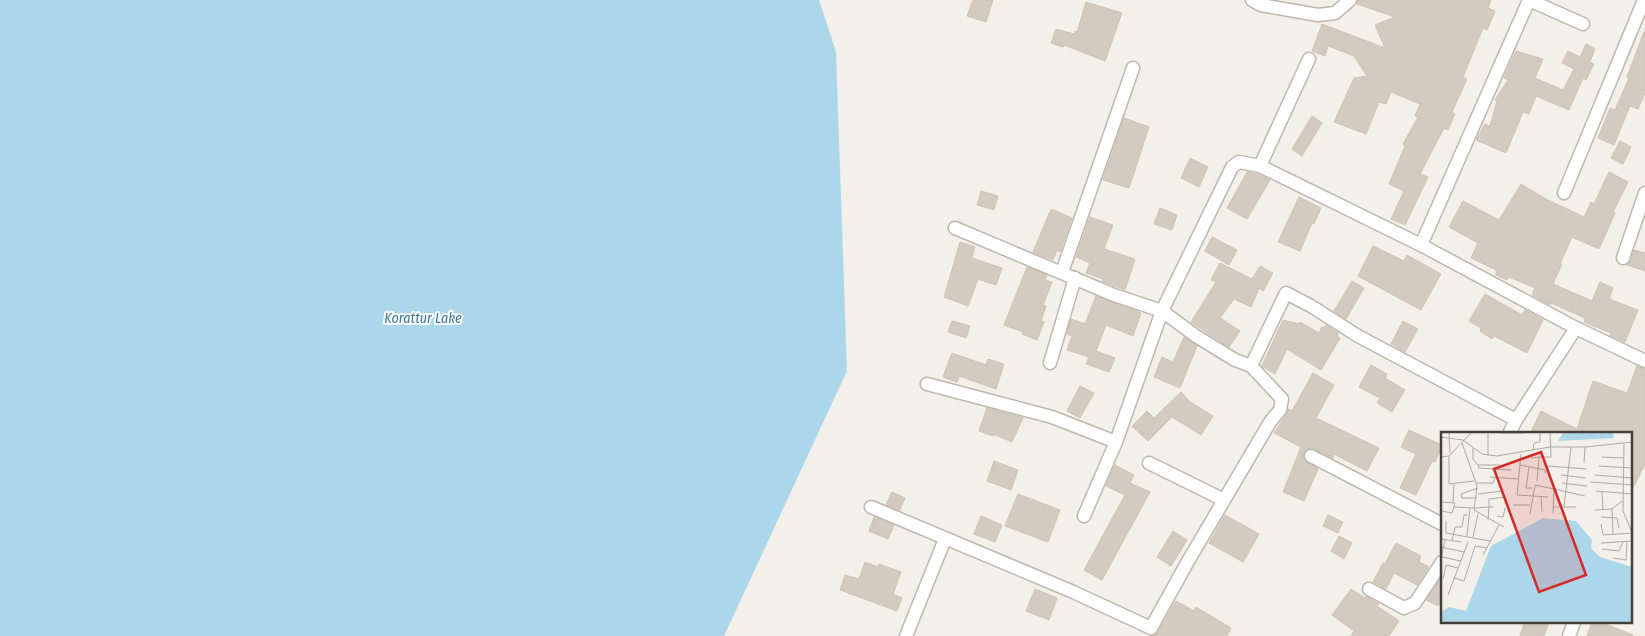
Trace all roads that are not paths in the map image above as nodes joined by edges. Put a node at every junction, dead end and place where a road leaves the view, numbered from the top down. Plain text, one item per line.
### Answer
1 (1252, 0) edge
2 (1350, 0) edge
3 (1529, 0) edge
4 (1644, 0) edge
5 (1583, 24) dead end
6 (1309, 60) dead end
7 (1134, 68) dead end
8 (1260, 166) junction
9 (1564, 193) dead end
10 (1644, 197) edge
11 (955, 228) dead end
12 (1421, 245) junction
13 (1623, 258) dead end
14 (1062, 272) junction
15 (1075, 278) junction
16 (1162, 311) junction
17 (1576, 328) junction
18 (1645, 361) edge
19 (1050, 363) dead end
20 (1251, 366) junction
21 (927, 384) dead end
22 (1516, 420) junction
23 (1511, 432) edge
24 (1116, 442) junction
25 (1311, 456) dead end
26 (1149, 463) dead end
27 (1224, 500) junction
28 (871, 507) dead end
29 (1084, 516) dead end
30 (1441, 523) edge
31 (945, 539) junction
32 (1441, 564) edge
33 (1369, 589) dead end
34 (1573, 624) edge
35 (1149, 632) edge
36 (906, 636) edge
37 (1569, 636) edge

1 - 2 street
3 - 5 street
3 - 12 street
4 - 9 street
6 - 8 street
7 - 14 street
8 - 12 street
8 - 16 street
10 - 13 street
11 - 14 street
12 - 17 street
14 - 15 street
15 - 16 street
15 - 19 street
16 - 20 street
16 - 24 street
17 - 18 street
17 - 22 street
20 - 22 street
20 - 27 street
21 - 24 street
22 - 23 street
24 - 29 street
25 - 30 street
26 - 27 street
27 - 35 street
28 - 31 street
31 - 35 street
31 - 36 street
32 - 33 street
34 - 37 street

